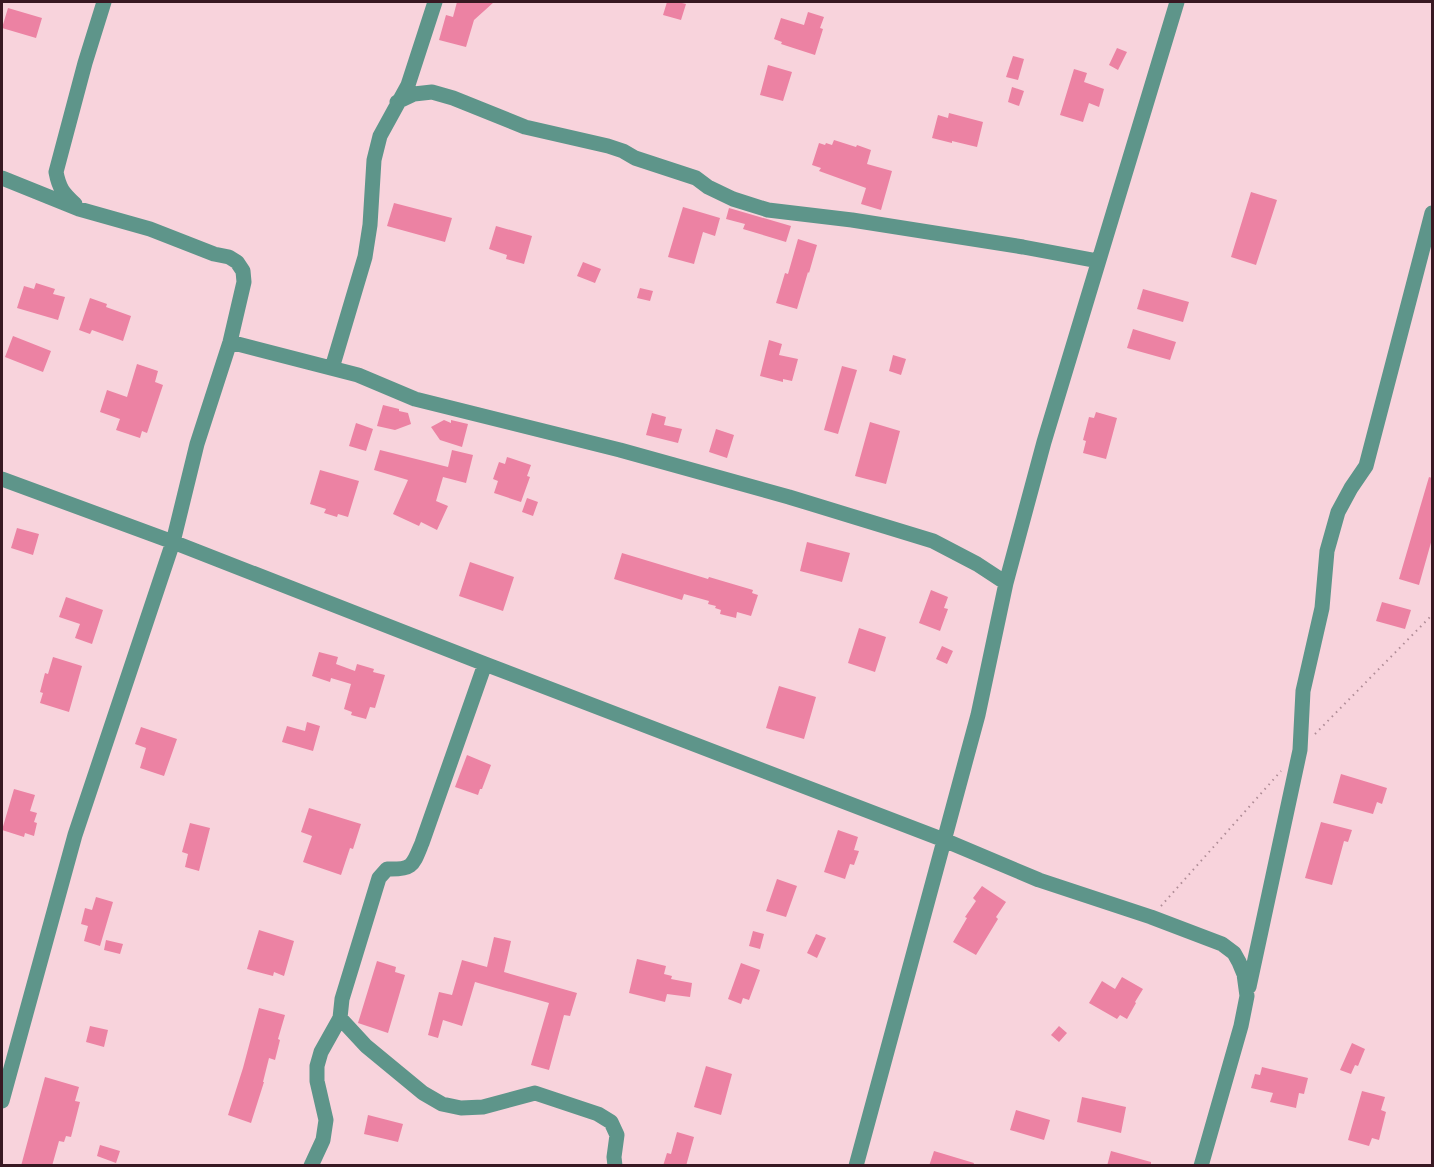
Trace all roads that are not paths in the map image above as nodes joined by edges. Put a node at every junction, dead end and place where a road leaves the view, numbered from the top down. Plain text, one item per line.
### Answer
1 (104, 2) edge
2 (435, 2) edge
3 (1177, 2) edge
4 (397, 102) junction
5 (2, 178) edge
6 (79, 208) junction
7 (1432, 213) edge
8 (1098, 261) junction
9 (230, 342) junction
10 (332, 368) junction
11 (2, 479) edge
12 (173, 542) junction
13 (1006, 583) junction
14 (485, 664) junction
15 (944, 840) junction
16 (1247, 996) junction
17 (340, 1018) junction
18 (2, 1101) edge
19 (311, 1166) edge
20 (615, 1166) edge
21 (855, 1166) edge
22 (1201, 1166) edge

1 - 6 street
2 - 4 street
3 - 8 street
4 - 8 street
4 - 10 street
5 - 6 street
6 - 9 street
7 - 16 street
8 - 13 street
9 - 10 street
9 - 12 street
10 - 13 street
11 - 12 street
12 - 14 street
12 - 18 street
13 - 15 street
14 - 15 street
14 - 17 street
15 - 16 street
15 - 21 street
16 - 22 street
17 - 19 street
17 - 20 street

